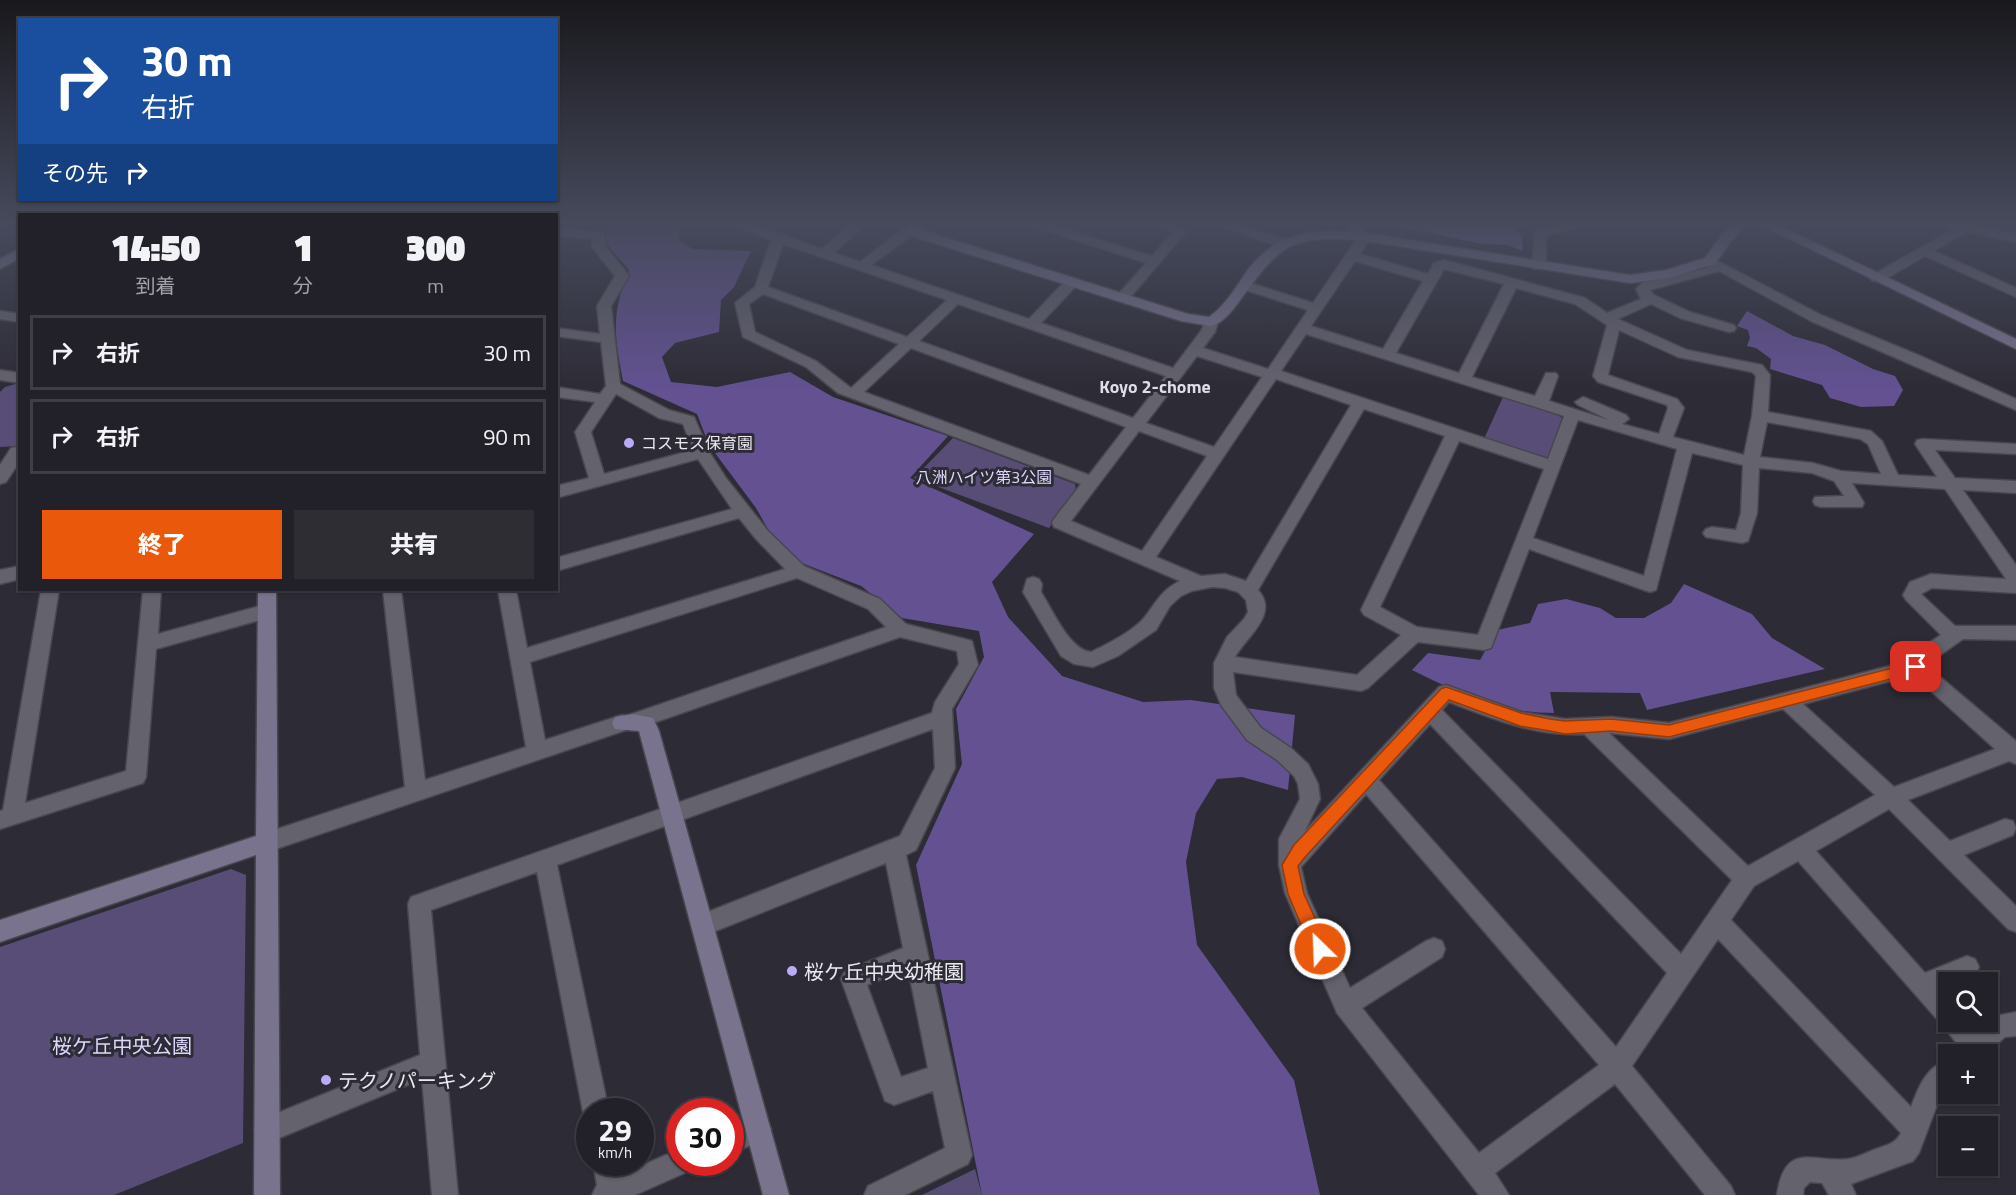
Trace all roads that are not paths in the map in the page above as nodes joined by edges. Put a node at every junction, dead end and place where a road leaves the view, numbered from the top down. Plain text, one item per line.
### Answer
1 (620, 279) edge
2 (764, 279) edge
3 (896, 279) edge
4 (1062, 279) edge
5 (1139, 279) edge
6 (1249, 279) edge
7 (1336, 279) edge
8 (1431, 279) edge
9 (1500, 279) edge
10 (1676, 279) edge
11 (1743, 279) edge
12 (1878, 279) edge
13 (1987, 279) edge
14 (1072, 282) junction
15 (1512, 282) junction
16 (1244, 285) junction
17 (761, 289) junction
18 (2015, 291) edge
19 (1122, 298) junction
20 (1649, 298) junction
21 (956, 299) junction
22 (1316, 308) junction
23 (0, 315) edge
24 (18, 318) edge
25 (1610, 321) junction
26 (1211, 322) junction
27 (1031, 325) junction
28 (1302, 328) junction
29 (1729, 328) dead end
30 (558, 332) edge
31 (608, 339) junction
32 (909, 343) junction
33 (2016, 345) edge
34 (1195, 350) junction
35 (1387, 355) junction
36 (1176, 374) junction
37 (1271, 374) junction
38 (1551, 376) dead end
39 (1463, 379) junction
40 (1963, 388) dead end
41 (558, 392) edge
42 (609, 392) junction
43 (853, 394) junction
44 (1360, 403) junction
45 (1540, 404) junction
46 (2014, 404) edge
47 (1578, 408) junction
48 (1760, 416) junction
49 (1137, 425) junction
50 (1454, 434) junction
51 (1665, 438) junction
52 (1686, 447) junction
53 (2016, 449) edge
54 (17, 453) dead end
55 (702, 453) junction
56 (1217, 454) junction
57 (1751, 462) junction
58 (1552, 466) junction
59 (1840, 477) junction
60 (0, 478) edge
61 (1892, 480) junction
62 (598, 481) junction
63 (1092, 482) junction
64 (1950, 484) junction
65 (2016, 487) edge
66 (558, 491) edge
67 (1821, 501) dead end
68 (744, 511) junction
69 (1712, 533) dead end
70 (1524, 541) junction
71 (2008, 555) edge
72 (1145, 560) junction
73 (558, 564) edge
74 (798, 571) junction
75 (18, 572) edge
76 (0, 577) edge
77 (2016, 579) edge
78 (1199, 582) junction
79 (1033, 584) dead end
80 (2016, 586) edge
81 (50, 591) edge
82 (152, 591) edge
83 (392, 591) edge
84 (507, 591) edge
85 (1250, 591) junction
86 (267, 600) edge
87 (900, 630) junction
88 (2016, 633) edge
89 (1414, 634) junction
90 (1953, 636) junction
91 (147, 644) junction
92 (520, 658) junction
93 (1223, 663) junction
94 (1916, 667) junction
95 (1787, 701) junction
96 (1430, 711) junction
97 (942, 718) junction
98 (627, 722) junction
99 (1588, 726) junction
100 (537, 752) junction
101 (2015, 752) edge
102 (1366, 780) junction
103 (416, 792) junction
104 (1891, 797) junction
105 (672, 815) junction
106 (6, 818) edge
107 (2005, 828) dead end
108 (267, 842) junction
109 (1800, 848) junction
110 (894, 850) junction
111 (1946, 852) junction
112 (545, 860) junction
113 (1290, 865) junction
114 (1746, 879) junction
115 (1717, 921) junction
116 (2016, 921) edge
117 (702, 925) junction
118 (0, 931) edge
119 (1434, 949) dead end
120 (915, 954) junction
121 (1967, 967) dead end
122 (1682, 972) junction
123 (1921, 986) junction
124 (1344, 1005) junction
125 (1938, 1005) edge
126 (2016, 1024) edge
127 (1980, 1044) edge
128 (433, 1062) junction
129 (1617, 1067) junction
130 (942, 1076) junction
131 (1938, 1081) edge
132 (593, 1098) edge
133 (758, 1129) junction
134 (1916, 1129) junction
135 (267, 1130) junction
136 (744, 1135) edge
137 (666, 1168) edge
138 (1830, 1171) junction
139 (607, 1176) edge
140 (1487, 1187) edge
141 (608, 1194) edge
142 (1718, 1194) edge
143 (267, 1195) edge
144 (445, 1195) edge
145 (776, 1195) edge
146 (877, 1195) edge
147 (1791, 1195) edge
148 (1843, 1195) edge

1 - 31 street
2 - 17 street
3 - 21 street
4 - 14 street
5 - 19 street
6 - 16 street
7 - 22 street
8 - 35 street
9 - 15 street
10 - 20 street
11 - 46 street
12 - 33 street
13 - 18 street
14 - 19 street
14 - 27 street
15 - 25 street
15 - 39 street
16 - 22 street
16 - 26 street
17 - 32 street
17 - 43 street
19 - 26 street
20 - 25 street
20 - 29 street
21 - 27 street
21 - 32 street
22 - 28 street
23 - 24 street
25 - 48 street
25 - 51 street
26 - 34 street
27 - 36 street
28 - 35 street
28 - 37 street
30 - 31 street
31 - 42 street
32 - 43 street
32 - 49 street
34 - 36 street
34 - 37 street
35 - 39 street
36 - 49 street
37 - 44 street
37 - 56 street
38 - 45 street
39 - 45 street
40 - 46 street
41 - 42 street
42 - 55 street
42 - 62 street
43 - 63 street
44 - 50 street
44 - 85 street
45 - 47 street
47 - 51 street
47 - 52 street
47 - 58 street
48 - 57 street
48 - 61 street
49 - 56 street
49 - 63 street
50 - 58 street
50 - 89 street
51 - 52 street
52 - 57 street
52 - 70 street
53 - 64 street
54 - 60 street
55 - 62 street
55 - 68 street
56 - 72 street
57 - 59 street
57 - 69 street
58 - 70 street
59 - 61 street
59 - 67 street
61 - 64 street
62 - 66 street
63 - 72 street
64 - 65 street
64 - 71 street
68 - 73 street
68 - 74 street
70 - 89 street
71 - 77 street
72 - 78 street
74 - 87 street
74 - 92 street
75 - 76 street
78 - 79 street
78 - 85 street
80 - 90 street
81 - 106 street
82 - 91 street
83 - 103 street
84 - 92 street
85 - 93 street
86 - 91 street
86 - 108 street
87 - 97 street
87 - 98 street
88 - 90 street
89 - 93 street
90 - 94 street
91 - 106 street
92 - 100 street
93 - 113 street
94 - 95 street
94 - 101 street
95 - 99 street
95 - 104 street
96 - 99 street
96 - 102 street
96 - 122 street
97 - 105 street
97 - 110 street
98 - 100 street
98 - 105 street
99 - 114 street
100 - 103 street
101 - 104 street
102 - 113 street
102 - 129 street
103 - 108 street
104 - 109 street
104 - 111 street
105 - 112 street
105 - 117 street
107 - 111 street
108 - 118 street
108 - 135 street
109 - 114 street
109 - 123 street
110 - 117 street
110 - 120 street
111 - 116 street
112 - 128 street
112 - 132 street
113 - 124 street
114 - 115 street
115 - 122 street
115 - 134 street
117 - 133 street
119 - 124 street
120 - 130 street
120 - 130 street
121 - 123 street
122 - 129 street
123 - 125 street
124 - 140 street
126 - 127 street
128 - 135 street
128 - 144 street
129 - 140 street
129 - 142 street
130 - 146 street
131 - 134 street
133 - 136 street
133 - 145 street
134 - 138 street
135 - 143 street
137 - 141 street
138 - 147 street
138 - 148 street
139 - 141 street

